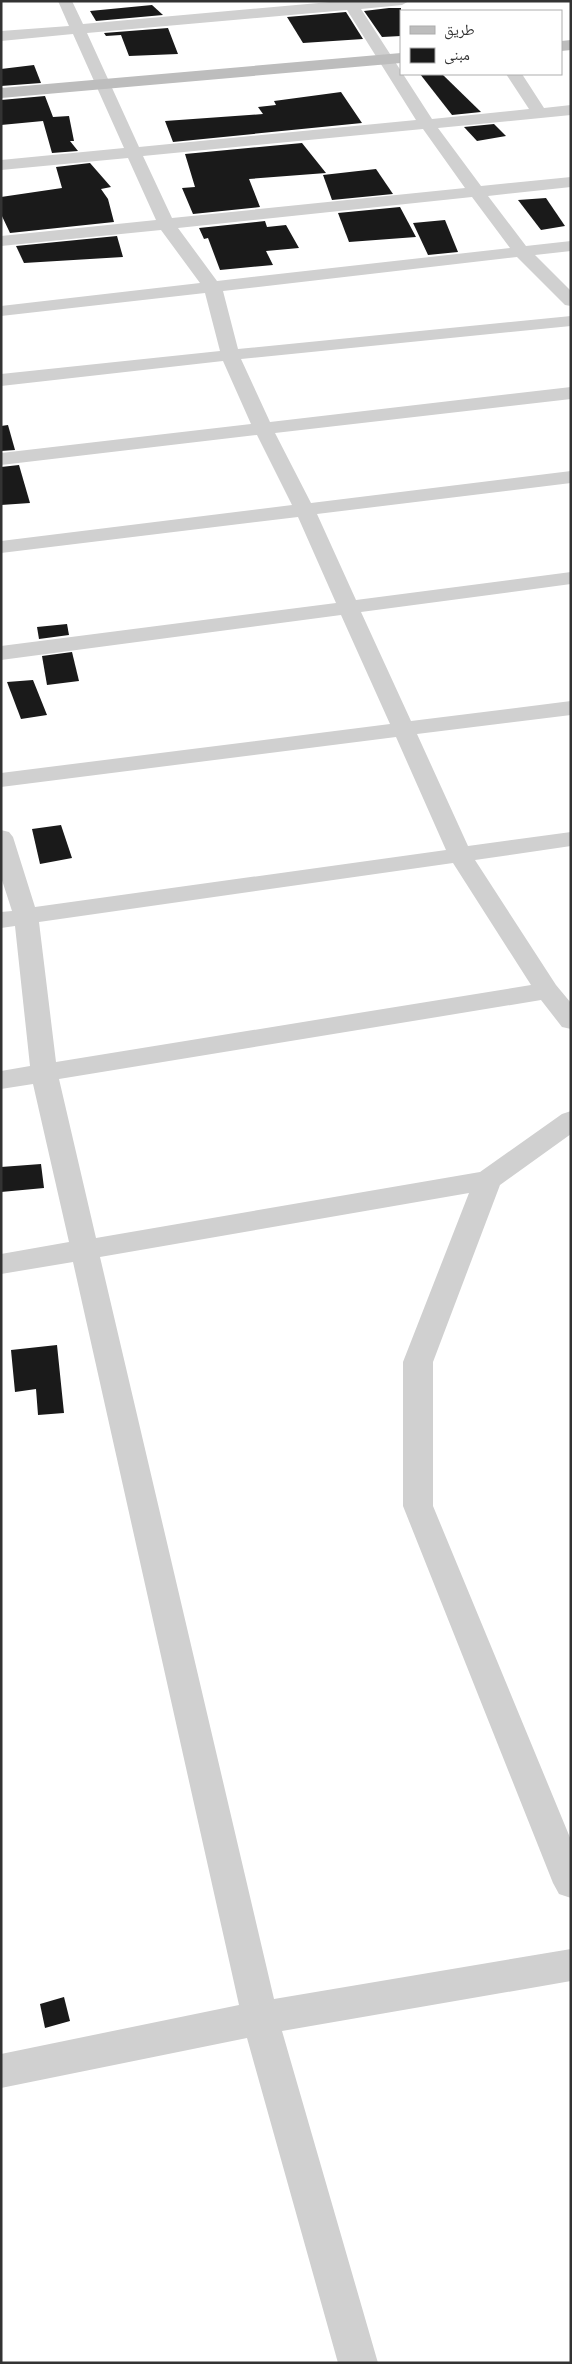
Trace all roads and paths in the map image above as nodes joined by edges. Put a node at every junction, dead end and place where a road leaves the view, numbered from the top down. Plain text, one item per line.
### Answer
1 (65, 1) edge
2 (402, 1) edge
3 (349, 3) edge
4 (78, 29) junction
5 (1, 36) edge
6 (393, 58) edge
7 (400, 72) edge
8 (402, 75) edge
9 (515, 75) edge
10 (103, 84) junction
11 (1, 93) edge
12 (571, 110) edge
13 (539, 113) junction
14 (427, 124) junction
15 (134, 153) junction
16 (1, 166) edge
17 (571, 182) edge
18 (477, 192) junction
19 (166, 224) junction
20 (1, 241) edge
21 (571, 246) edge
22 (521, 251) junction
23 (213, 288) junction
24 (571, 301) edge
25 (1, 310) edge
26 (571, 322) edge
27 (230, 355) junction
28 (1, 380) edge
29 (571, 392) edge
30 (263, 428) junction
31 (1, 459) edge
32 (571, 477) edge
33 (305, 510) junction
34 (1, 547) edge
35 (571, 578) edge
36 (347, 608) junction
37 (1, 653) edge
38 (571, 708) edge
39 (402, 729) junction
40 (1, 780) edge
41 (1, 836) edge
42 (571, 839) edge
43 (460, 855) junction
44 (13, 918) edge
45 (547, 991) junction
46 (571, 1020) edge
47 (44, 1073) junction
48 (1, 1080) edge
49 (571, 1120) edge
50 (488, 1180) junction
51 (85, 1249) junction
52 (1, 1264) edge
53 (571, 1883) edge
54 (571, 1965) edge
55 (260, 2018) junction
56 (1, 2071) edge
57 (358, 2363) edge

1 - 4 street
2 - 3 street
3 - 4 street
3 - 6 street
4 - 5 street
4 - 10 street
6 - 7 street
6 - 10 street
8 - 14 street
9 - 13 street
10 - 11 street
10 - 15 street
12 - 13 street
13 - 14 street
14 - 15 street
14 - 18 street
15 - 16 street
15 - 19 street
17 - 18 street
18 - 19 street
18 - 22 street
19 - 20 street
19 - 23 street
21 - 22 street
22 - 23 street
22 - 24 street
23 - 25 street
23 - 27 street
26 - 27 street
27 - 28 street
27 - 30 street
29 - 30 street
30 - 31 street
30 - 33 street
32 - 33 street
33 - 34 street
33 - 36 street
35 - 36 street
36 - 37 street
36 - 39 street
38 - 39 street
39 - 40 street
39 - 43 street
41 - 44 street
42 - 43 street
43 - 44 street
43 - 45 street
44 - 47 street
45 - 46 street
45 - 47 street
47 - 48 street
47 - 51 street
49 - 50 street
50 - 51 street
50 - 53 street
51 - 52 street
51 - 55 street
54 - 55 street
55 - 56 street
55 - 57 street

